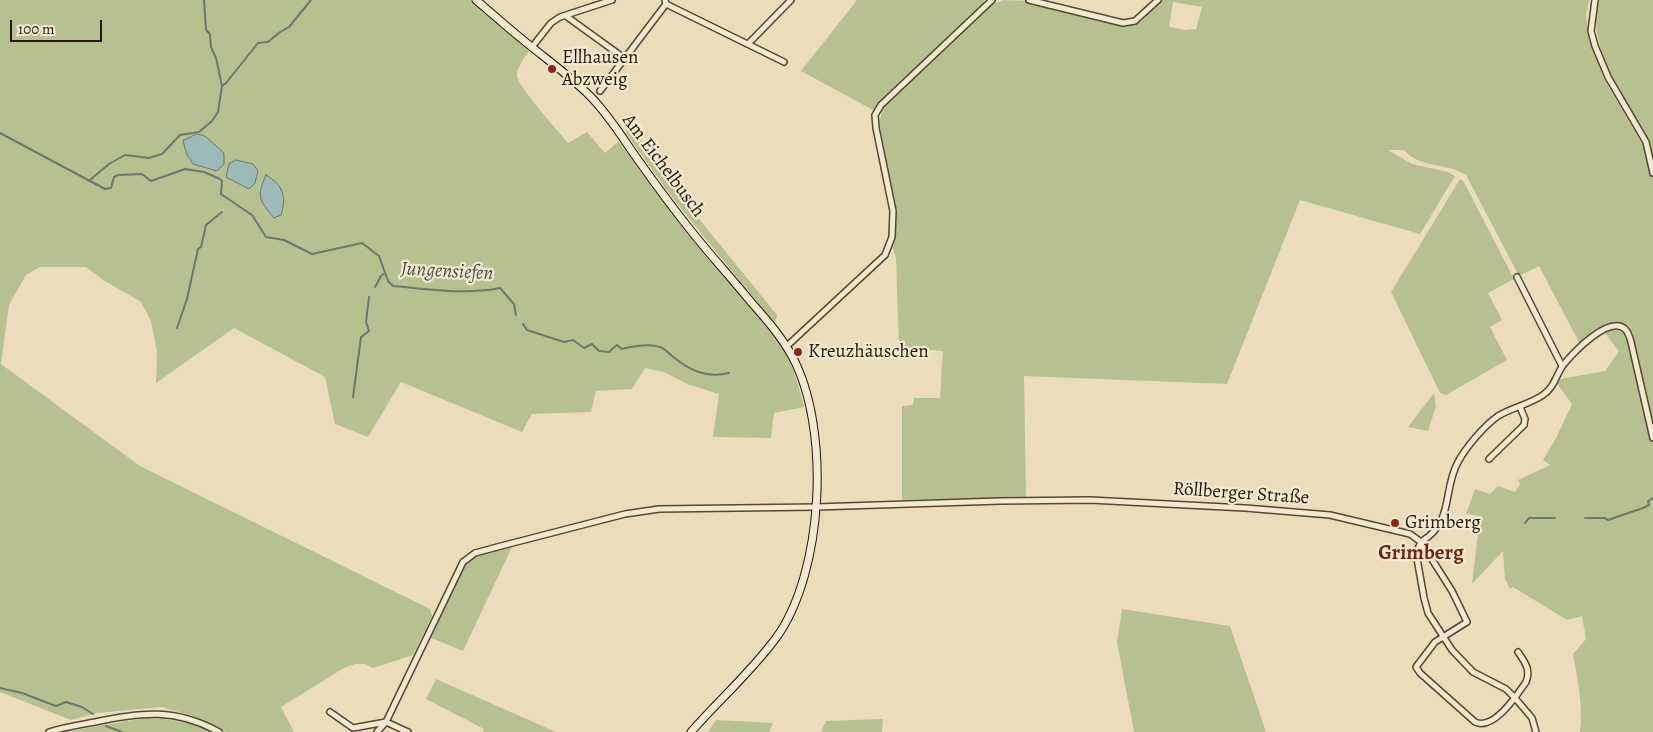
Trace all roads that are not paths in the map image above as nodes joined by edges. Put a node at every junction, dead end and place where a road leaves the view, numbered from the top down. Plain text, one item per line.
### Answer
1 (476, 0) edge
2 (612, 0) edge
3 (791, 0) edge
4 (992, 0) edge
5 (1029, 0) edge
6 (1158, 0) edge
7 (1595, 0) edge
8 (665, 2) edge
9 (566, 16) junction
10 (748, 44) junction
11 (532, 47) junction
12 (624, 58) junction
13 (784, 62) dead end
14 (600, 91) dead end
15 (1653, 173) edge
16 (1517, 277) dead end
17 (787, 346) junction
18 (1562, 366) junction
19 (1520, 407) junction
20 (1653, 438) edge
21 (1489, 459) dead end
22 (816, 507) junction
23 (1421, 542) junction
24 (1443, 636) junction
25 (1518, 652) dead end
26 (1515, 698) junction
27 (330, 712) dead end
28 (386, 722) junction
29 (49, 732) edge
30 (219, 732) edge
31 (377, 732) edge
32 (408, 732) edge
33 (691, 732) edge
34 (1536, 732) edge

1 - 11 street, Am Eichelbusch
2 - 9 street
3 - 10 street
4 - 17 street
5 - 6 street
7 - 15 street
8 - 10 street
8 - 12 street
9 - 11 street
9 - 12 street
10 - 13 street
11 - 17 street, Am Eichelbusch
12 - 14 street
16 - 18 street
17 - 22 street
18 - 19 street
18 - 20 street
19 - 21 street
19 - 23 street
22 - 23 street, Röllberger Straße
22 - 28 street, Röllberger Straße
22 - 33 street
23 - 24 street
23 - 24 street
24 - 26 street
24 - 26 street
25 - 26 street
26 - 34 street
27 - 28 street
28 - 31 street, Röllberger Straße
28 - 32 street
29 - 30 street

